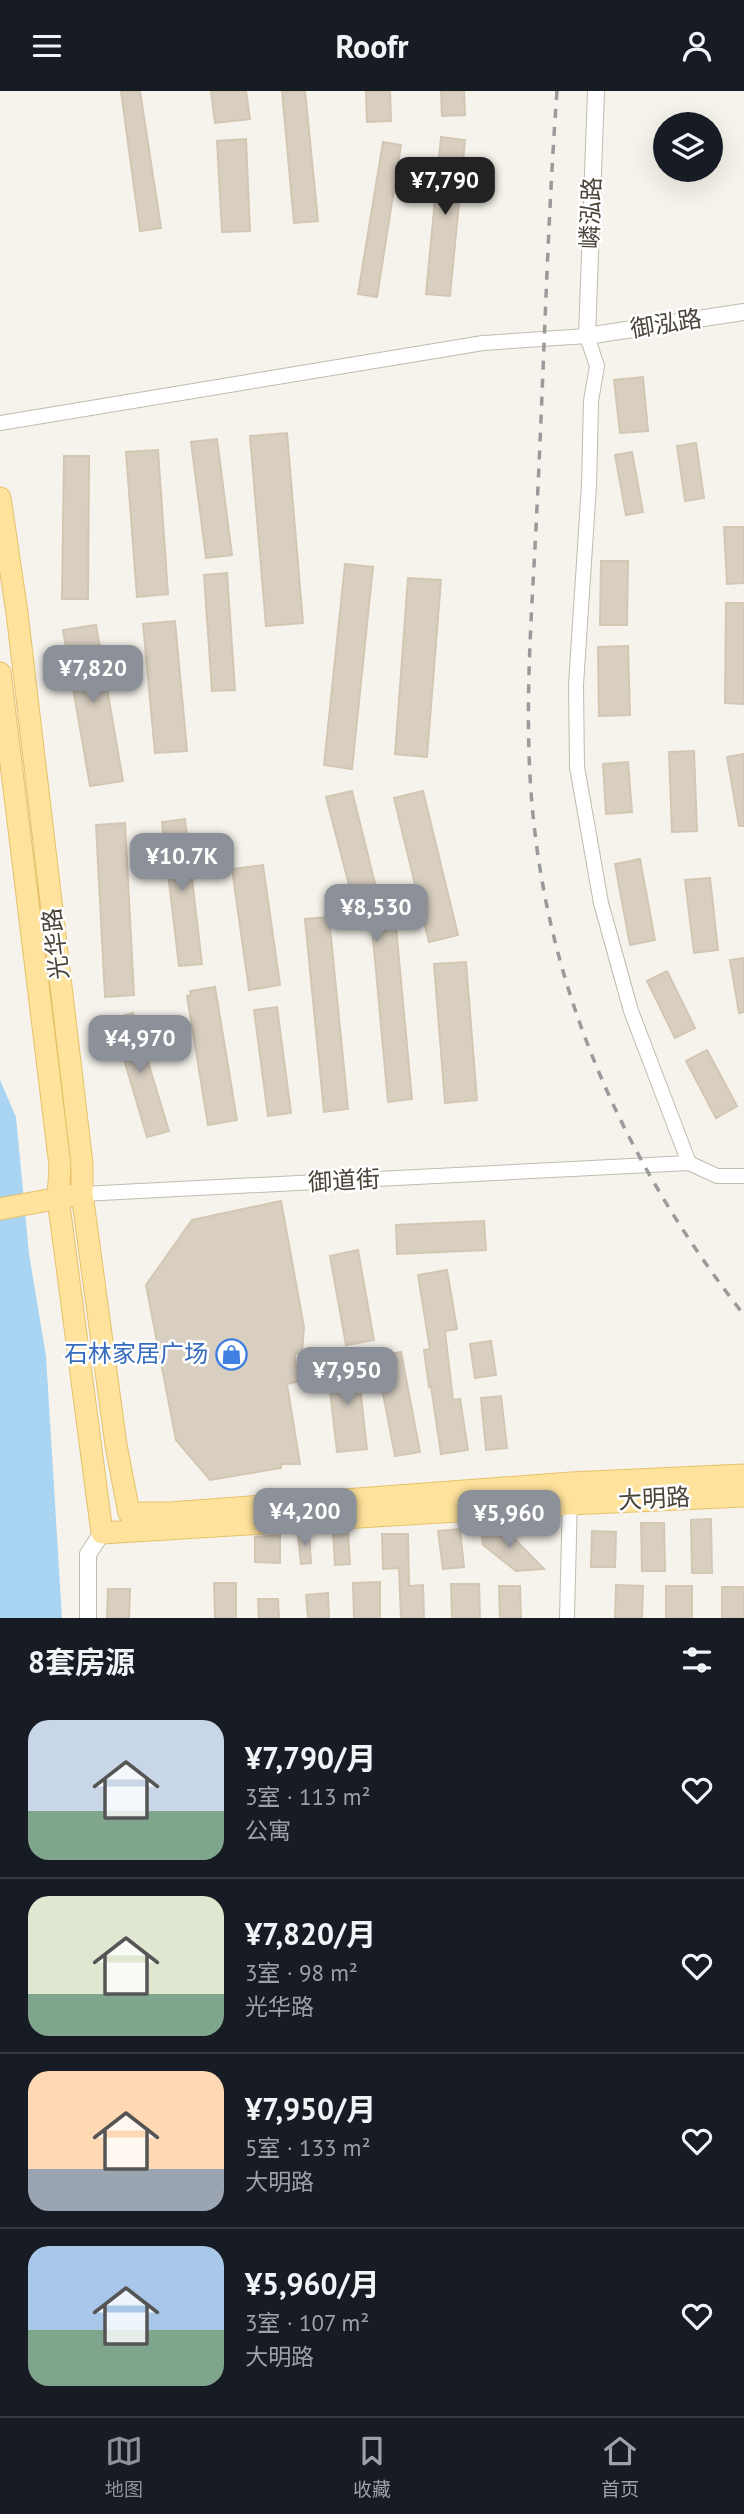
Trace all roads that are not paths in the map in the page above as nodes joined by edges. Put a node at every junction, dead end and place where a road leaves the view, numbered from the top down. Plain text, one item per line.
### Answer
1 (596, 91) edge
2 (744, 311) edge
3 (587, 336) junction
4 (0, 423) edge
5 (0, 498) edge
6 (0, 673) edge
7 (689, 1163) junction
8 (744, 1176) edge
9 (82, 1194) junction
10 (58, 1198) junction
11 (0, 1209) edge
12 (744, 1475) edge
13 (570, 1494) junction
14 (744, 1496) edge
15 (129, 1513) joint
16 (102, 1533) junction
17 (88, 1618) edge
18 (567, 1618) edge

1 - 3 street, 嶙泓路
2 - 3 street, 御泓路
3 - 4 street
3 - 7 street
5 - 9 main road, 光华路
6 - 10 main road, 光华路
7 - 8 street
7 - 9 street, 御道街
9 - 10 main road
9 - 15 main road, 光华路
10 - 11 main road
10 - 16 main road, 光华路
12 - 13 main road, 大明路
13 - 14 main road, 大明路
13 - 15 main road, 大明路
13 - 16 main road, 大明路
13 - 18 street
16 - 17 street

